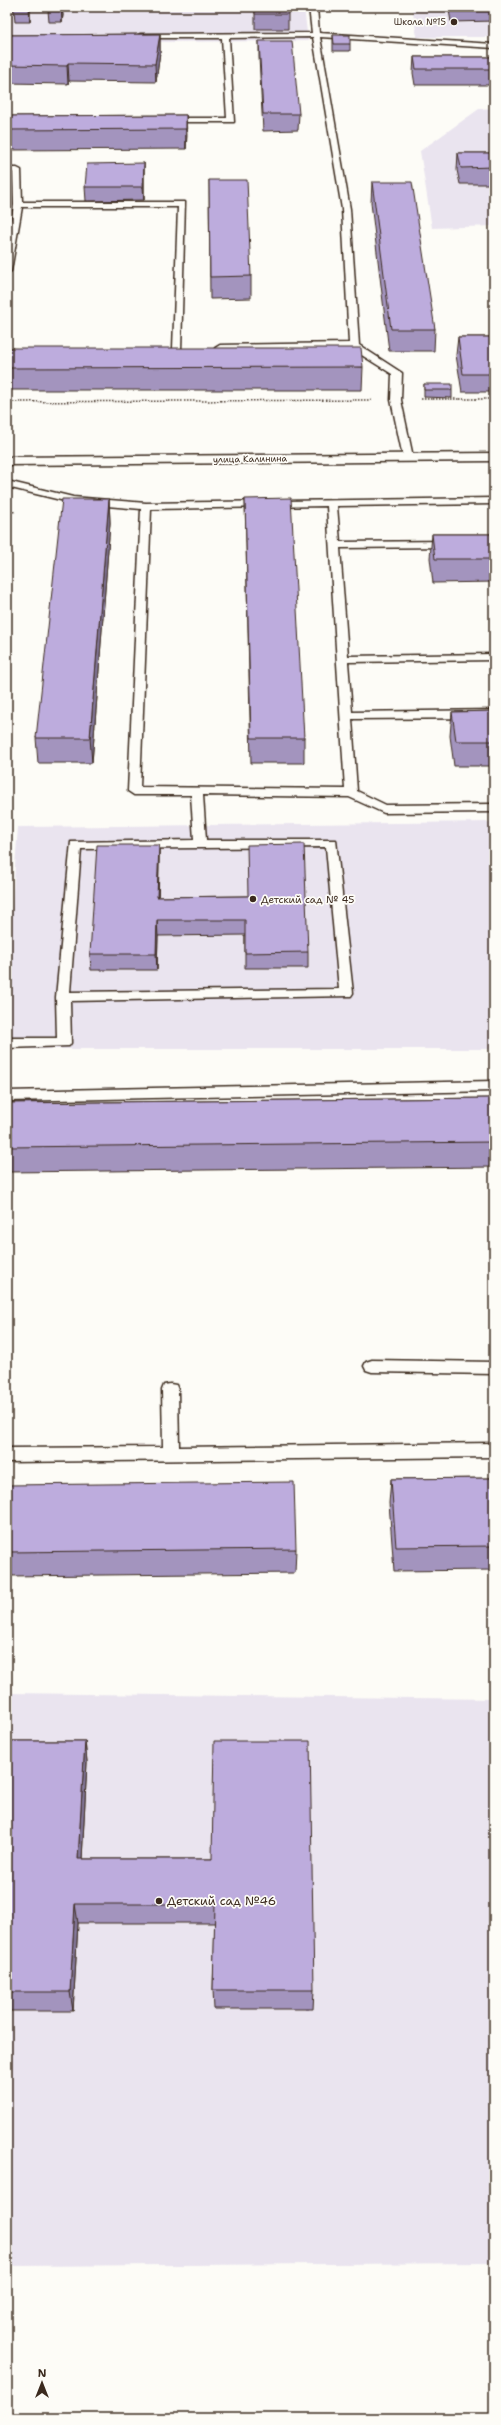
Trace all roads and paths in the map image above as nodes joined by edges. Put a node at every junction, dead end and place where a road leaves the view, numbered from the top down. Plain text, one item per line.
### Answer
1 (314, 7) edge
2 (316, 35) junction
3 (132, 36) edge
4 (225, 36) junction
5 (494, 46) edge
6 (154, 120) edge
7 (7, 170) edge
8 (18, 205) junction
9 (7, 271) edge
10 (354, 346) junction
11 (210, 348) edge
12 (178, 349) edge
13 (494, 399) edge
14 (396, 400) junction
15 (7, 402) edge
16 (408, 457) junction
17 (494, 457) edge
18 (7, 461) edge
19 (7, 484) edge
20 (494, 501) edge
21 (332, 502) junction
22 (146, 506) junction
23 (464, 544) edge
24 (334, 545) junction
25 (494, 657) edge
26 (342, 659) junction
27 (494, 714) edge
28 (346, 716) junction
29 (197, 792) junction
30 (351, 793) junction
31 (494, 808) edge
32 (200, 843) junction
33 (63, 997) junction
34 (7, 1043) edge
35 (494, 1086) edge
36 (7, 1096) edge
37 (372, 1366) dead end
38 (494, 1368) edge
39 (170, 1390) dead end
40 (494, 1450) edge
41 (171, 1453) junction
42 (7, 1455) edge

1 - 2 lane
2 - 4 lane
2 - 5 lane
2 - 10 lane
3 - 4 lane
4 - 6 lane
7 - 8 lane
8 - 9 lane
8 - 12 lane
10 - 11 lane
10 - 14 lane
13 - 14 path
14 - 15 path
14 - 16 lane
16 - 17 street, улица Калинина
16 - 18 street, улица Калинина
19 - 22 lane
20 - 21 lane
21 - 22 lane
21 - 24 lane
22 - 29 lane
23 - 24 lane
24 - 26 lane
25 - 26 lane
26 - 28 lane
27 - 28 lane
28 - 30 lane
29 - 30 lane
29 - 32 lane
30 - 31 lane
32 - 33 lane
32 - 33 lane
33 - 34 lane
35 - 36 lane
37 - 38 lane
39 - 41 lane
40 - 41 lane
41 - 42 lane

